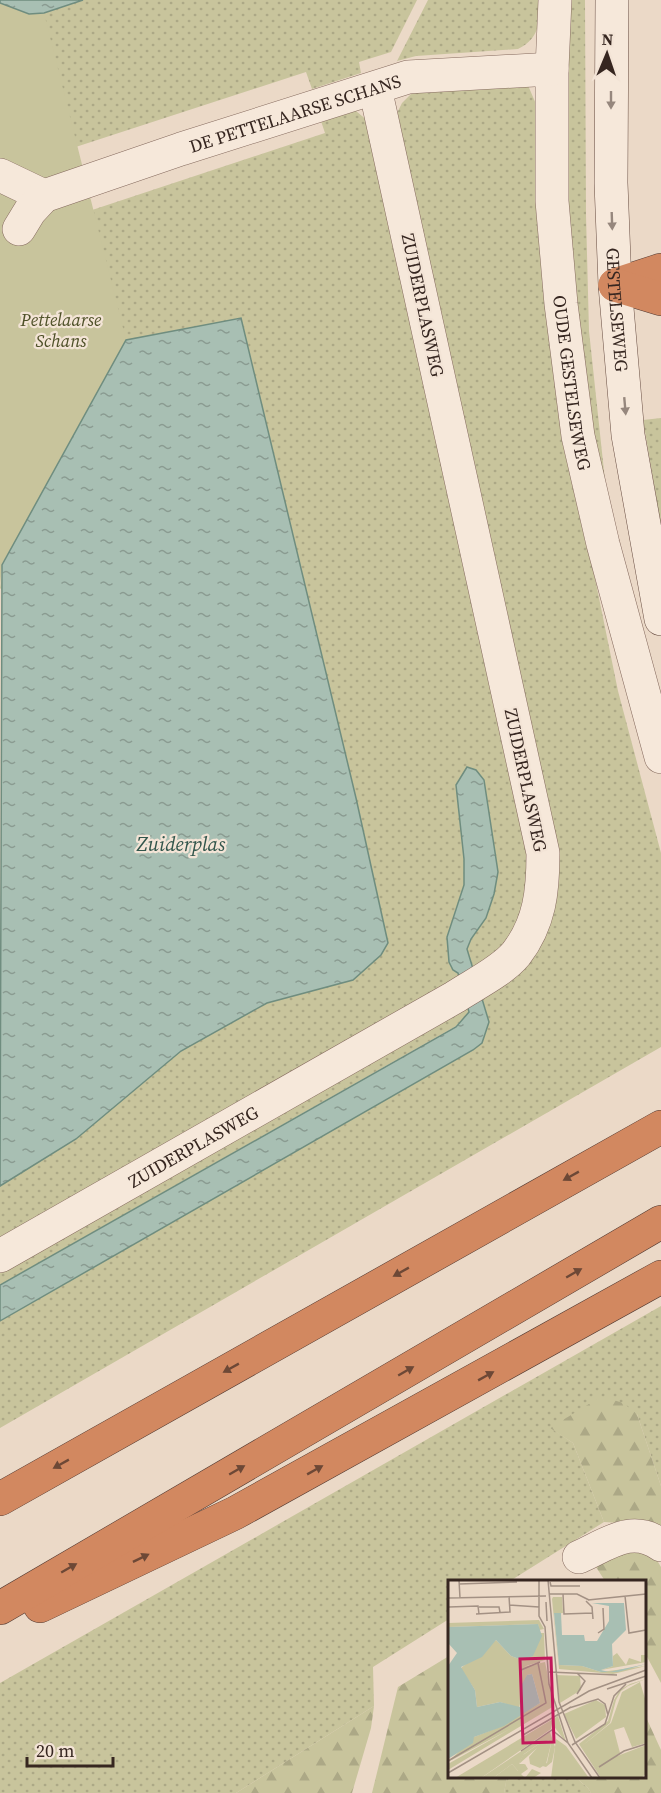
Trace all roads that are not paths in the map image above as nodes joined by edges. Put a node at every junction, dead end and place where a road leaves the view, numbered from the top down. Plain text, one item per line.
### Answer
1 (555, 0) edge
2 (612, 0) edge
3 (552, 69) junction
4 (375, 88) junction
5 (0, 175) edge
6 (44, 196) junction
7 (19, 229) dead end
8 (661, 270) edge
9 (615, 285) junction
10 (661, 299) edge
11 (661, 619) edge
12 (661, 757) edge
13 (661, 1122) edge
14 (661, 1127) edge
15 (622, 1148) junction
16 (661, 1222) edge
17 (0, 1256) edge
18 (661, 1277) edge
19 (0, 1498) edge
20 (661, 1545) edge
21 (579, 1557) dead end
22 (0, 1608) edge
23 (0, 1624) edge

1 - 3 street, OUDE GESTELSEWEG
2 -> 9 street, GESTELSEWEG
3 - 4 street, DE PETTELAARSE SCHANS
3 - 12 street, OUDE GESTELSEWEG
4 - 6 street, DE PETTELAARSE SCHANS
4 - 17 street, ZUIDERPLASWEG
5 - 6 street
6 - 7 street
8 - 9 highway
9 - 10 highway
9 -> 11 street, GESTELSEWEG
13 - 15 highway
14 - 15 highway
15 -> 19 highway
22 -> 16 highway
23 -> 18 highway
20 - 21 street

